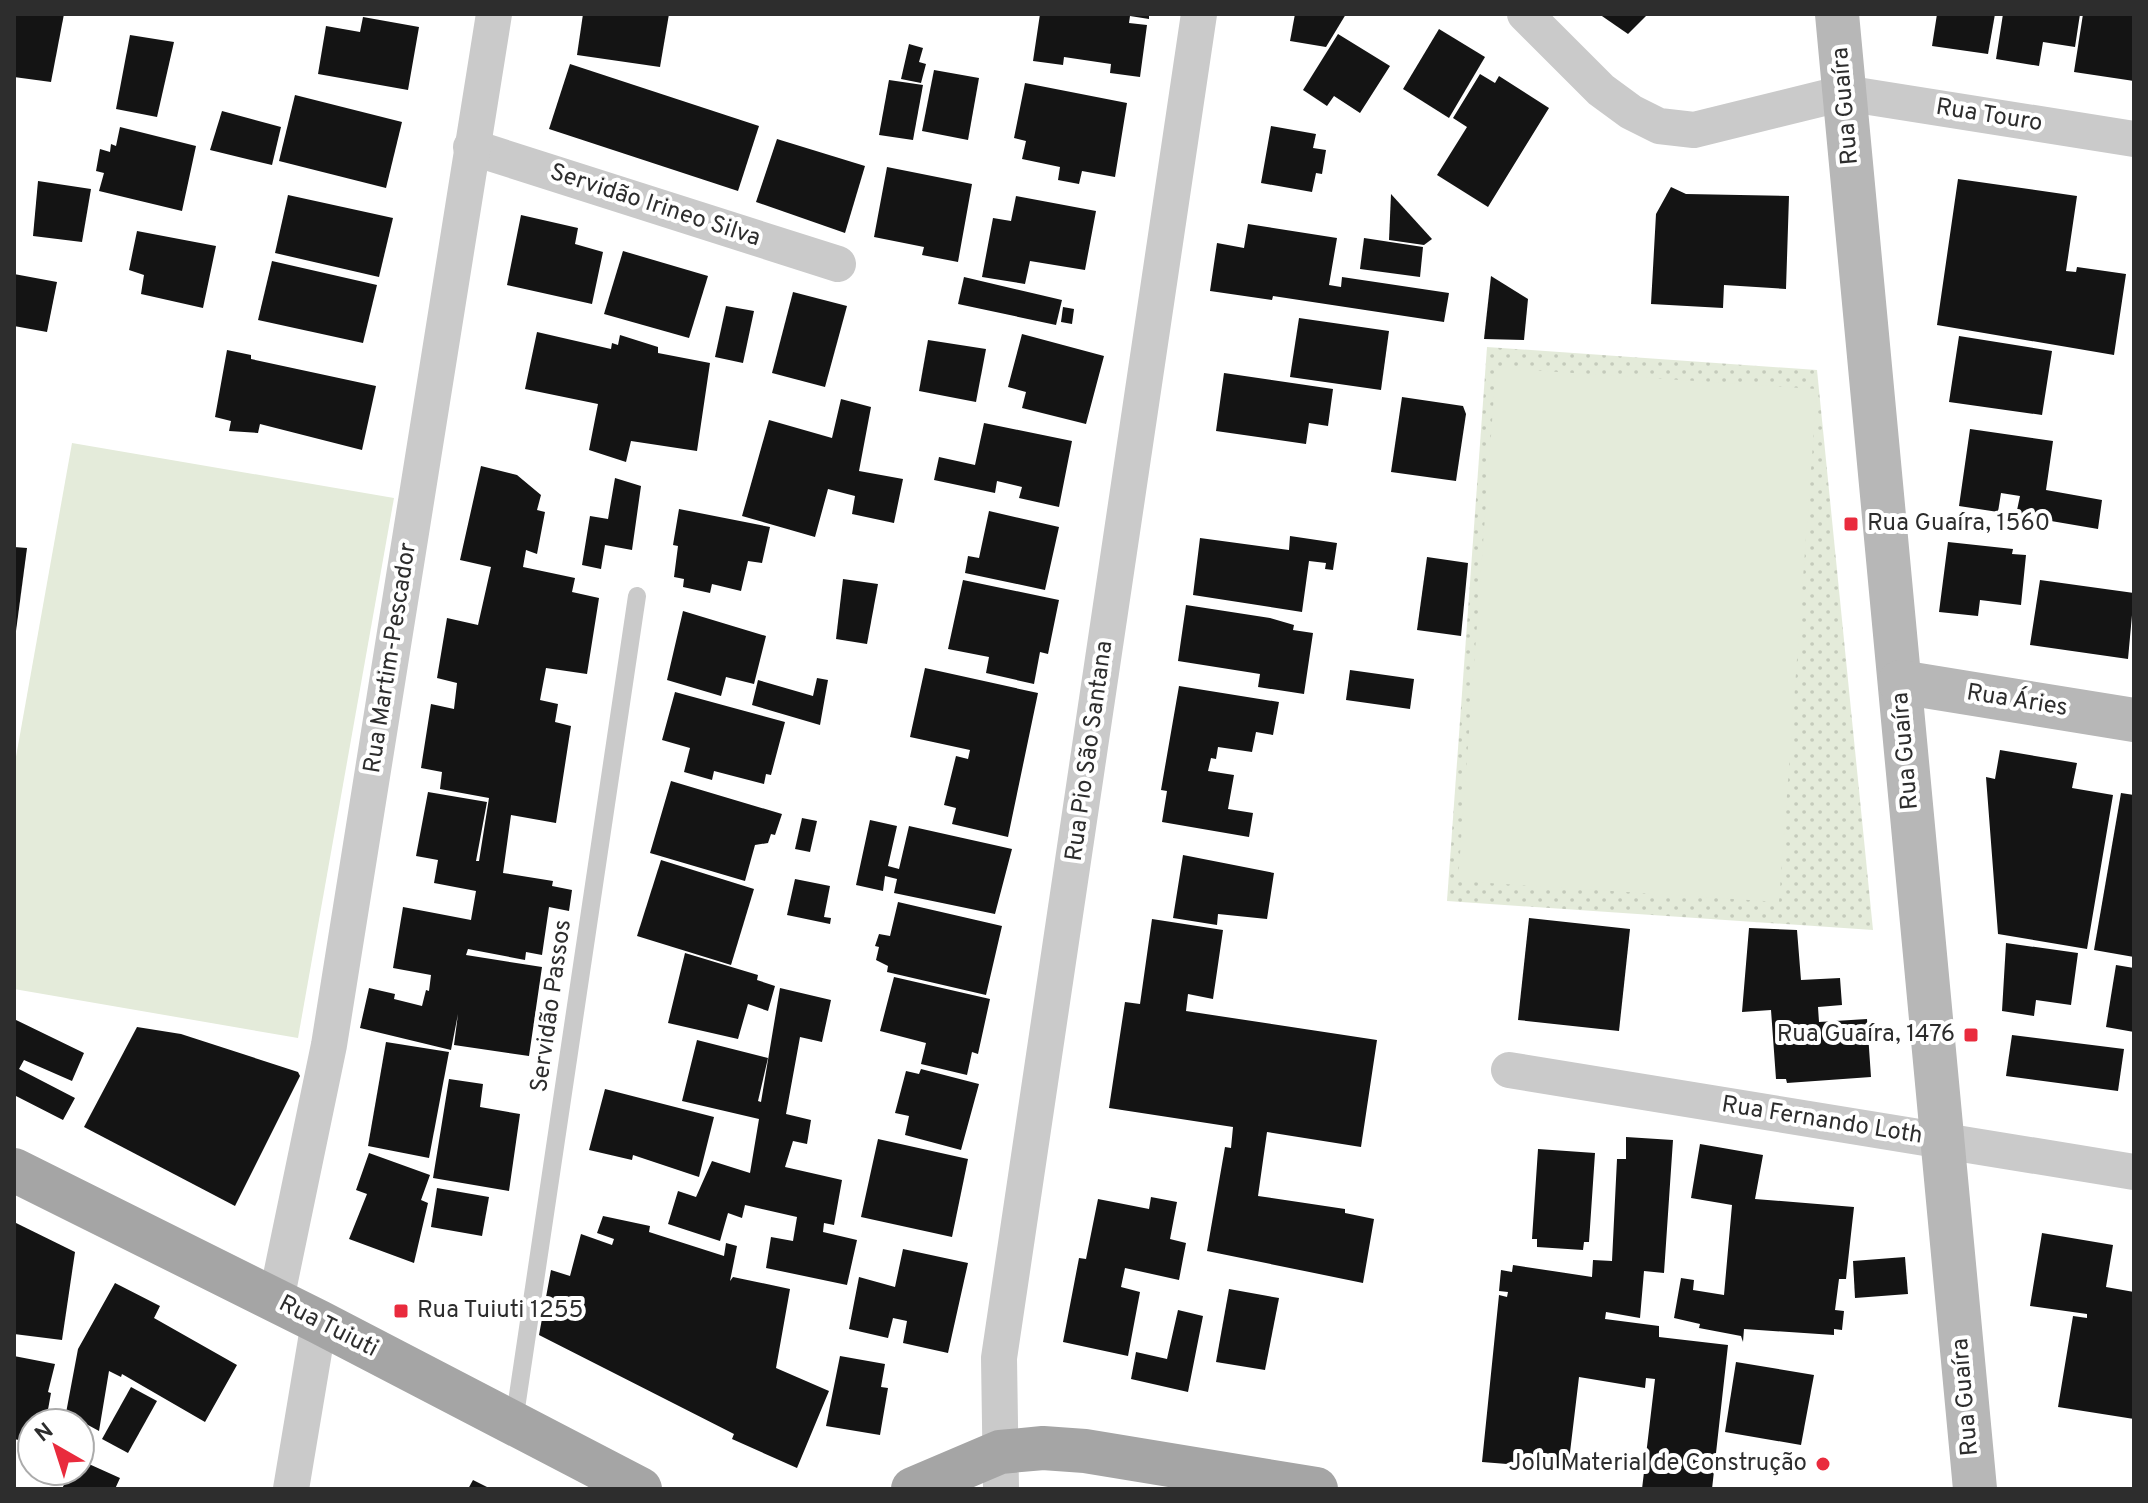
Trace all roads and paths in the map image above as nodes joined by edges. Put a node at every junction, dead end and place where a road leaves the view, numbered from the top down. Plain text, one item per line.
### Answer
1 (494, 14) edge
2 (1199, 14) edge
3 (1525, 14) edge
4 (1837, 14) edge
5 (1844, 93) junction
6 (2134, 139) edge
7 (471, 147) junction
8 (838, 264) dead end
9 (637, 596) dead end
10 (1900, 682) junction
11 (2134, 720) edge
12 (1509, 1070) dead end
13 (1942, 1140) junction
14 (14, 1170) edge
15 (2134, 1172) edge
16 (276, 1300) junction
17 (319, 1322) junction
18 (514, 1422) junction
19 (1000, 1470) edge
20 (291, 1489) edge
21 (640, 1489) edge
22 (913, 1489) edge
23 (1316, 1489) edge
24 (1975, 1489) edge

1 - 7 street, Rua Martim-Pescador
2 - 19 street, Rua Pio São Santana
3 - 5 street
4 - 5 street, Rua Guaíra
5 - 6 street, Rua Touro
5 - 10 street, Rua Guaíra
7 - 8 street, Servidão Irineo Silva
7 - 16 street, Rua Martim-Pescador
9 - 18 lane, Servidão Passos
10 - 11 street, Rua Áries
10 - 13 street, Rua Guaíra
12 - 13 street, Rua Fernando Loth
13 - 15 street, Rua Fernando Loth
13 - 24 street, Rua Guaíra
14 - 16 main road, Rua Tuiuti
16 - 17 main road, Rua Tuiuti
17 - 18 main road, Rua Tuiuti
17 - 20 street
18 - 21 main road, Rua Tuiuti
19 - 22 main road
19 - 23 main road

